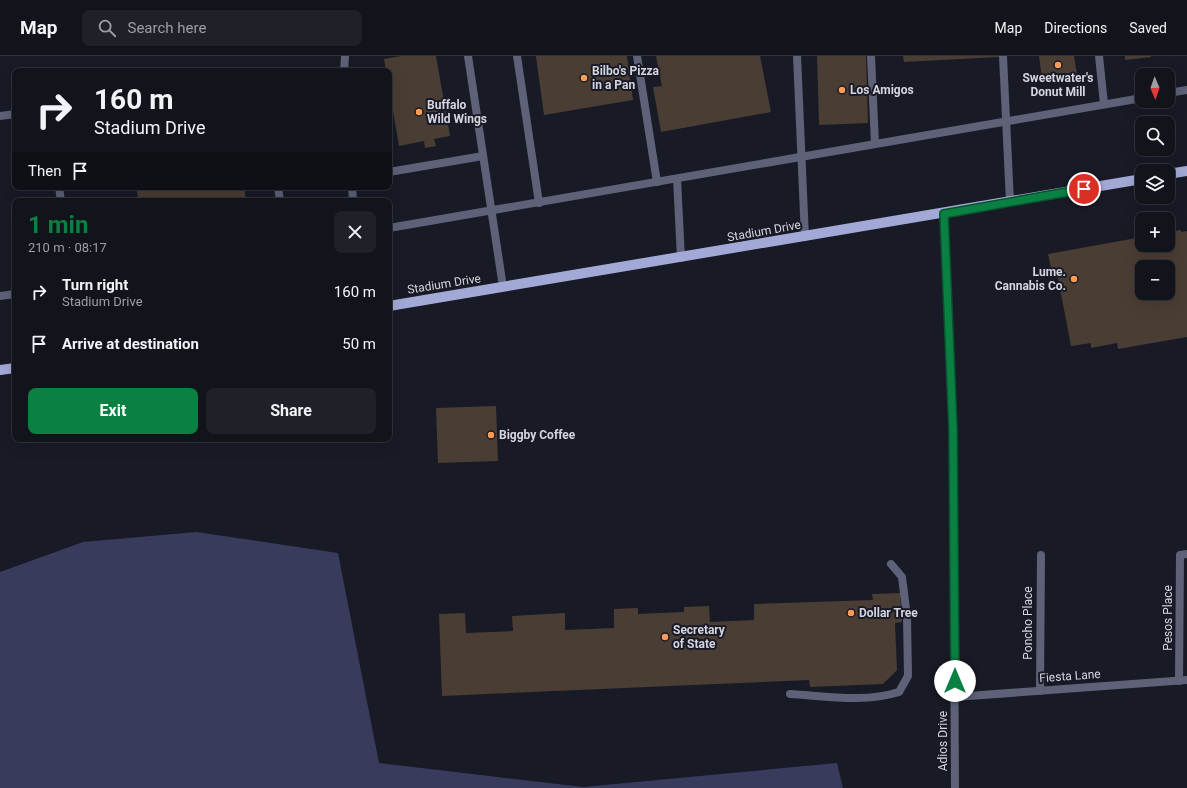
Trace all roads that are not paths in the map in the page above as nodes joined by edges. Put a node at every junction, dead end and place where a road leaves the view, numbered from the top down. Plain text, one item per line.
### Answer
1 (345, 56) edge
2 (468, 56) edge
3 (517, 56) edge
4 (637, 56) edge
5 (797, 56) edge
6 (871, 56) edge
7 (1003, 56) edge
8 (1099, 56) edge
9 (344, 68) edge
10 (1187, 90) edge
11 (1175, 92) edge
12 (1135, 99) edge
13 (1104, 104) junction
14 (12, 114) edge
15 (0, 116) edge
16 (1006, 121) junction
17 (875, 144) junction
18 (483, 156) junction
19 (801, 157) junction
20 (392, 171) edge
21 (1187, 171) edge
22 (1175, 173) edge
23 (677, 179) junction
24 (1135, 180) edge
25 (657, 182) junction
26 (539, 202) junction
27 (1010, 202) junction
28 (491, 211) junction
29 (944, 214) junction
30 (392, 228) edge
31 (805, 237) junction
32 (681, 258) junction
33 (503, 287) junction
34 (12, 294) edge
35 (0, 296) edge
36 (392, 306) edge
37 (12, 368) edge
38 (0, 370) edge
39 (1040, 555) dead end
40 (1183, 555) edge
41 (891, 564) dead end
42 (1183, 680) edge
43 (1040, 691) junction
44 (790, 694) dead end
45 (955, 696) junction
46 (955, 788) edge

1 - 9 street
2 - 18 street
3 - 26 street
4 - 25 street
5 - 19 street
6 - 17 street
7 - 16 street
8 - 13 street
10 - 11 street
12 - 13 street
13 - 16 street
14 - 15 street
16 - 17 street
16 - 27 street
17 - 19 street
18 - 20 street
18 - 28 street
19 - 23 street
19 - 31 street
21 - 22 main road
23 - 25 street
23 - 32 street
24 - 27 main road, Stadium Drive
25 - 26 street
26 - 28 street
27 - 29 main road, Stadium Drive
28 - 30 street
28 - 33 street
29 - 31 main road, Stadium Drive
29 - 45 street, Adios Drive
31 - 32 main road, Stadium Drive
32 - 33 main road, Stadium Drive
33 - 36 main road, Stadium Drive
34 - 35 street
37 - 38 main road
39 - 43 street, Poncho Place
40 - 42 street, Pesos Place
41 - 44 street
42 - 43 street, Fiesta Lane
43 - 45 street, Fiesta Lane
45 - 46 street, Adios Drive

